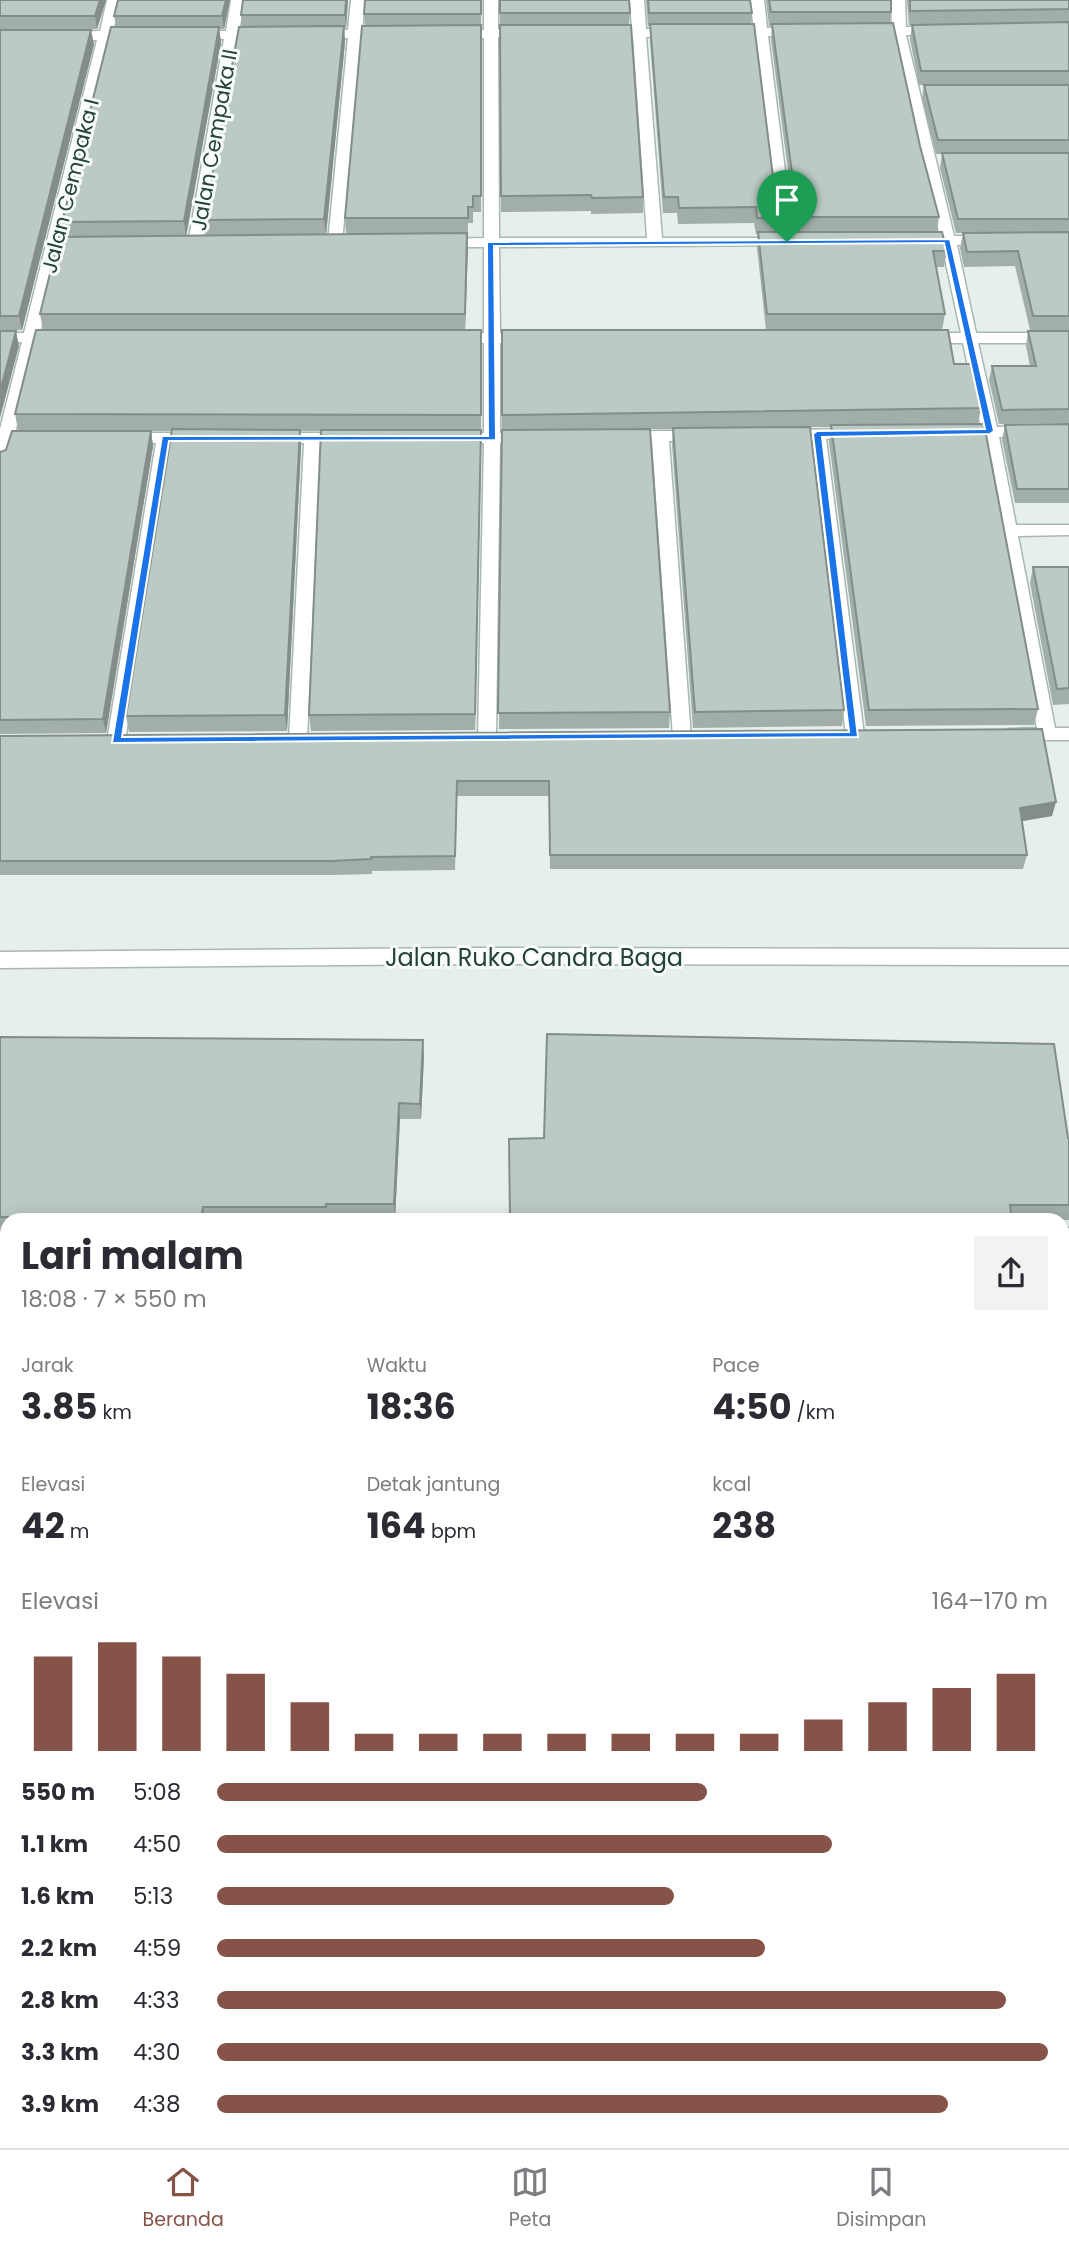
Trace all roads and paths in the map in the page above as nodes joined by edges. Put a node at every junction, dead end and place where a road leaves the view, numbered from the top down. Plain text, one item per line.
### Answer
1 (114, 0) edge
2 (238, 0) edge
3 (358, 0) edge
4 (491, 0) edge
5 (637, 0) edge
6 (757, 0) edge
7 (898, 0) edge
8 (952, 31) edge
9 (816, 32) edge
10 (858, 32) edge
11 (900, 32) junction
12 (489, 33) junction
13 (543, 33) edge
14 (598, 33) edge
15 (639, 33) junction
16 (693, 33) edge
17 (720, 33) edge
18 (760, 33) junction
19 (274, 34) edge
20 (302, 34) edge
21 (356, 34) junction
22 (409, 34) edge
23 (436, 34) edge
24 (108, 35) junction
25 (150, 35) edge
26 (178, 35) edge
27 (233, 35) junction
28 (54, 36) edge
29 (947, 240) junction
30 (1002, 240) edge
31 (907, 241) edge
32 (334, 242) edge
33 (425, 243) edge
34 (654, 243) junction
35 (195, 244) edge
36 (490, 244) junction
37 (32, 337) junction
38 (74, 337) edge
39 (0, 338) edge
40 (436, 338) edge
41 (491, 338) junction
42 (546, 338) edge
43 (913, 338) edge
44 (968, 338) junction
45 (1069, 338) edge
46 (990, 431) junction
47 (1069, 431) edge
48 (937, 432) edge
49 (870, 433) edge
50 (817, 434) junction
51 (765, 435) edge
52 (660, 436) junction
53 (712, 436) edge
54 (604, 437) edge
55 (5, 438) junction
56 (58, 438) edge
57 (111, 438) edge
58 (165, 438) junction
59 (219, 438) edge
60 (259, 438) edge
61 (313, 438) junction
62 (368, 438) edge
63 (437, 438) edge
64 (548, 438) edge
65 (492, 439) junction
66 (0, 462) edge
67 (1069, 530) edge
68 (1008, 531) junction
69 (992, 734) edge
70 (1047, 734) junction
71 (1069, 734) edge
72 (855, 735) edge
73 (682, 737) edge
74 (487, 738) edge
75 (298, 739) edge
76 (116, 741) edge
77 (1069, 957) edge
78 (0, 960) edge

1 - 24 street, Jalan Cempaka I
2 - 27 street, Jalan Cempaka II
3 - 21 street
4 - 12 street
5 - 15 street
6 - 18 street
7 - 11 street
8 - 11 street
9 - 18 street
10 - 11 street
11 - 29 street
12 - 13 street
12 - 23 street
12 - 36 street
14 - 15 street
15 - 16 street
15 - 34 street
17 - 18 street
18 - 34 street
19 - 27 street
20 - 21 street
21 - 22 street
21 - 32 street
24 - 25 street
24 - 28 street
24 - 37 street, Jalan Cempaka I
26 - 27 street
27 - 35 street, Jalan Cempaka II
29 - 30 street
29 - 31 street
29 - 44 street
33 - 36 street
34 - 36 street
36 - 41 street
37 - 38 street
37 - 39 street
37 - 55 street, Jalan Cempaka I
40 - 41 street
41 - 42 street
41 - 65 street
43 - 44 street
44 - 45 street
44 - 46 street
46 - 47 street
46 - 48 street
46 - 68 street
49 - 50 street
50 - 51 street
50 - 72 street
52 - 53 street
52 - 54 street
52 - 73 street
55 - 56 street
55 - 66 street, Jalan Cempaka I
57 - 58 street
58 - 59 street
58 - 76 street
60 - 61 street
61 - 62 street
61 - 75 street
63 - 65 street
64 - 65 street
65 - 74 street
67 - 68 street
68 - 70 street
69 - 70 street
70 - 71 street
77 - 78 street, Jalan Ruko Candra Baga

